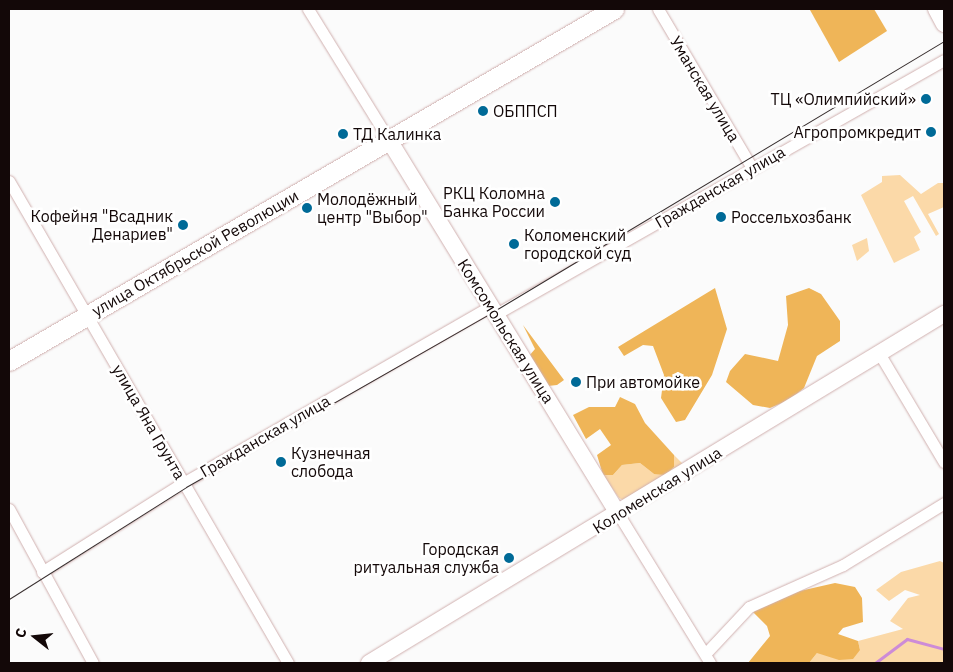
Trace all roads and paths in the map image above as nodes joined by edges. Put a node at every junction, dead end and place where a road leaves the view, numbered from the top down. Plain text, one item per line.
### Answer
1 (308, 9) edge
2 (614, 9) edge
3 (658, 9) edge
4 (936, 9) edge
5 (944, 24) edge
6 (944, 60) edge
7 (389, 140) junction
8 (752, 168) junction
9 (9, 181) edge
10 (493, 310) junction
11 (944, 314) edge
12 (88, 316) junction
13 (879, 353) junction
14 (9, 361) edge
15 (944, 462) edge
16 (183, 483) junction
17 (944, 503) edge
18 (9, 509) edge
19 (619, 515) junction
20 (42, 572) junction
21 (708, 658) edge
22 (93, 663) edge
23 (288, 663) edge
24 (369, 663) edge

1 - 7 street, Комсомольская улица
2 - 7 main road, улица Октябрьской Революции
3 - 8 street, Уманская улица
4 - 5 street
6 - 8 street, Гражданская улица
7 - 10 street, Комсомольская улица
7 - 12 main road, улица Октябрьской Революции
8 - 10 street, Гражданская улица
9 - 12 street, улица Яна Грунта
10 - 16 street, Гражданская улица
10 - 19 street, Комсомольская улица
11 - 13 street, Коломенская улица
12 - 14 main road, улица Октябрьской Революции
12 - 16 street, улица Яна Грунта
13 - 15 street
13 - 19 street, Коломенская улица
16 - 20 street, Гражданская улица
16 - 23 street, улица Яна Грунта
17 - 21 street
18 - 20 street
19 - 21 street, Комсомольская улица
19 - 24 street, Коломенская улица
20 - 22 street

